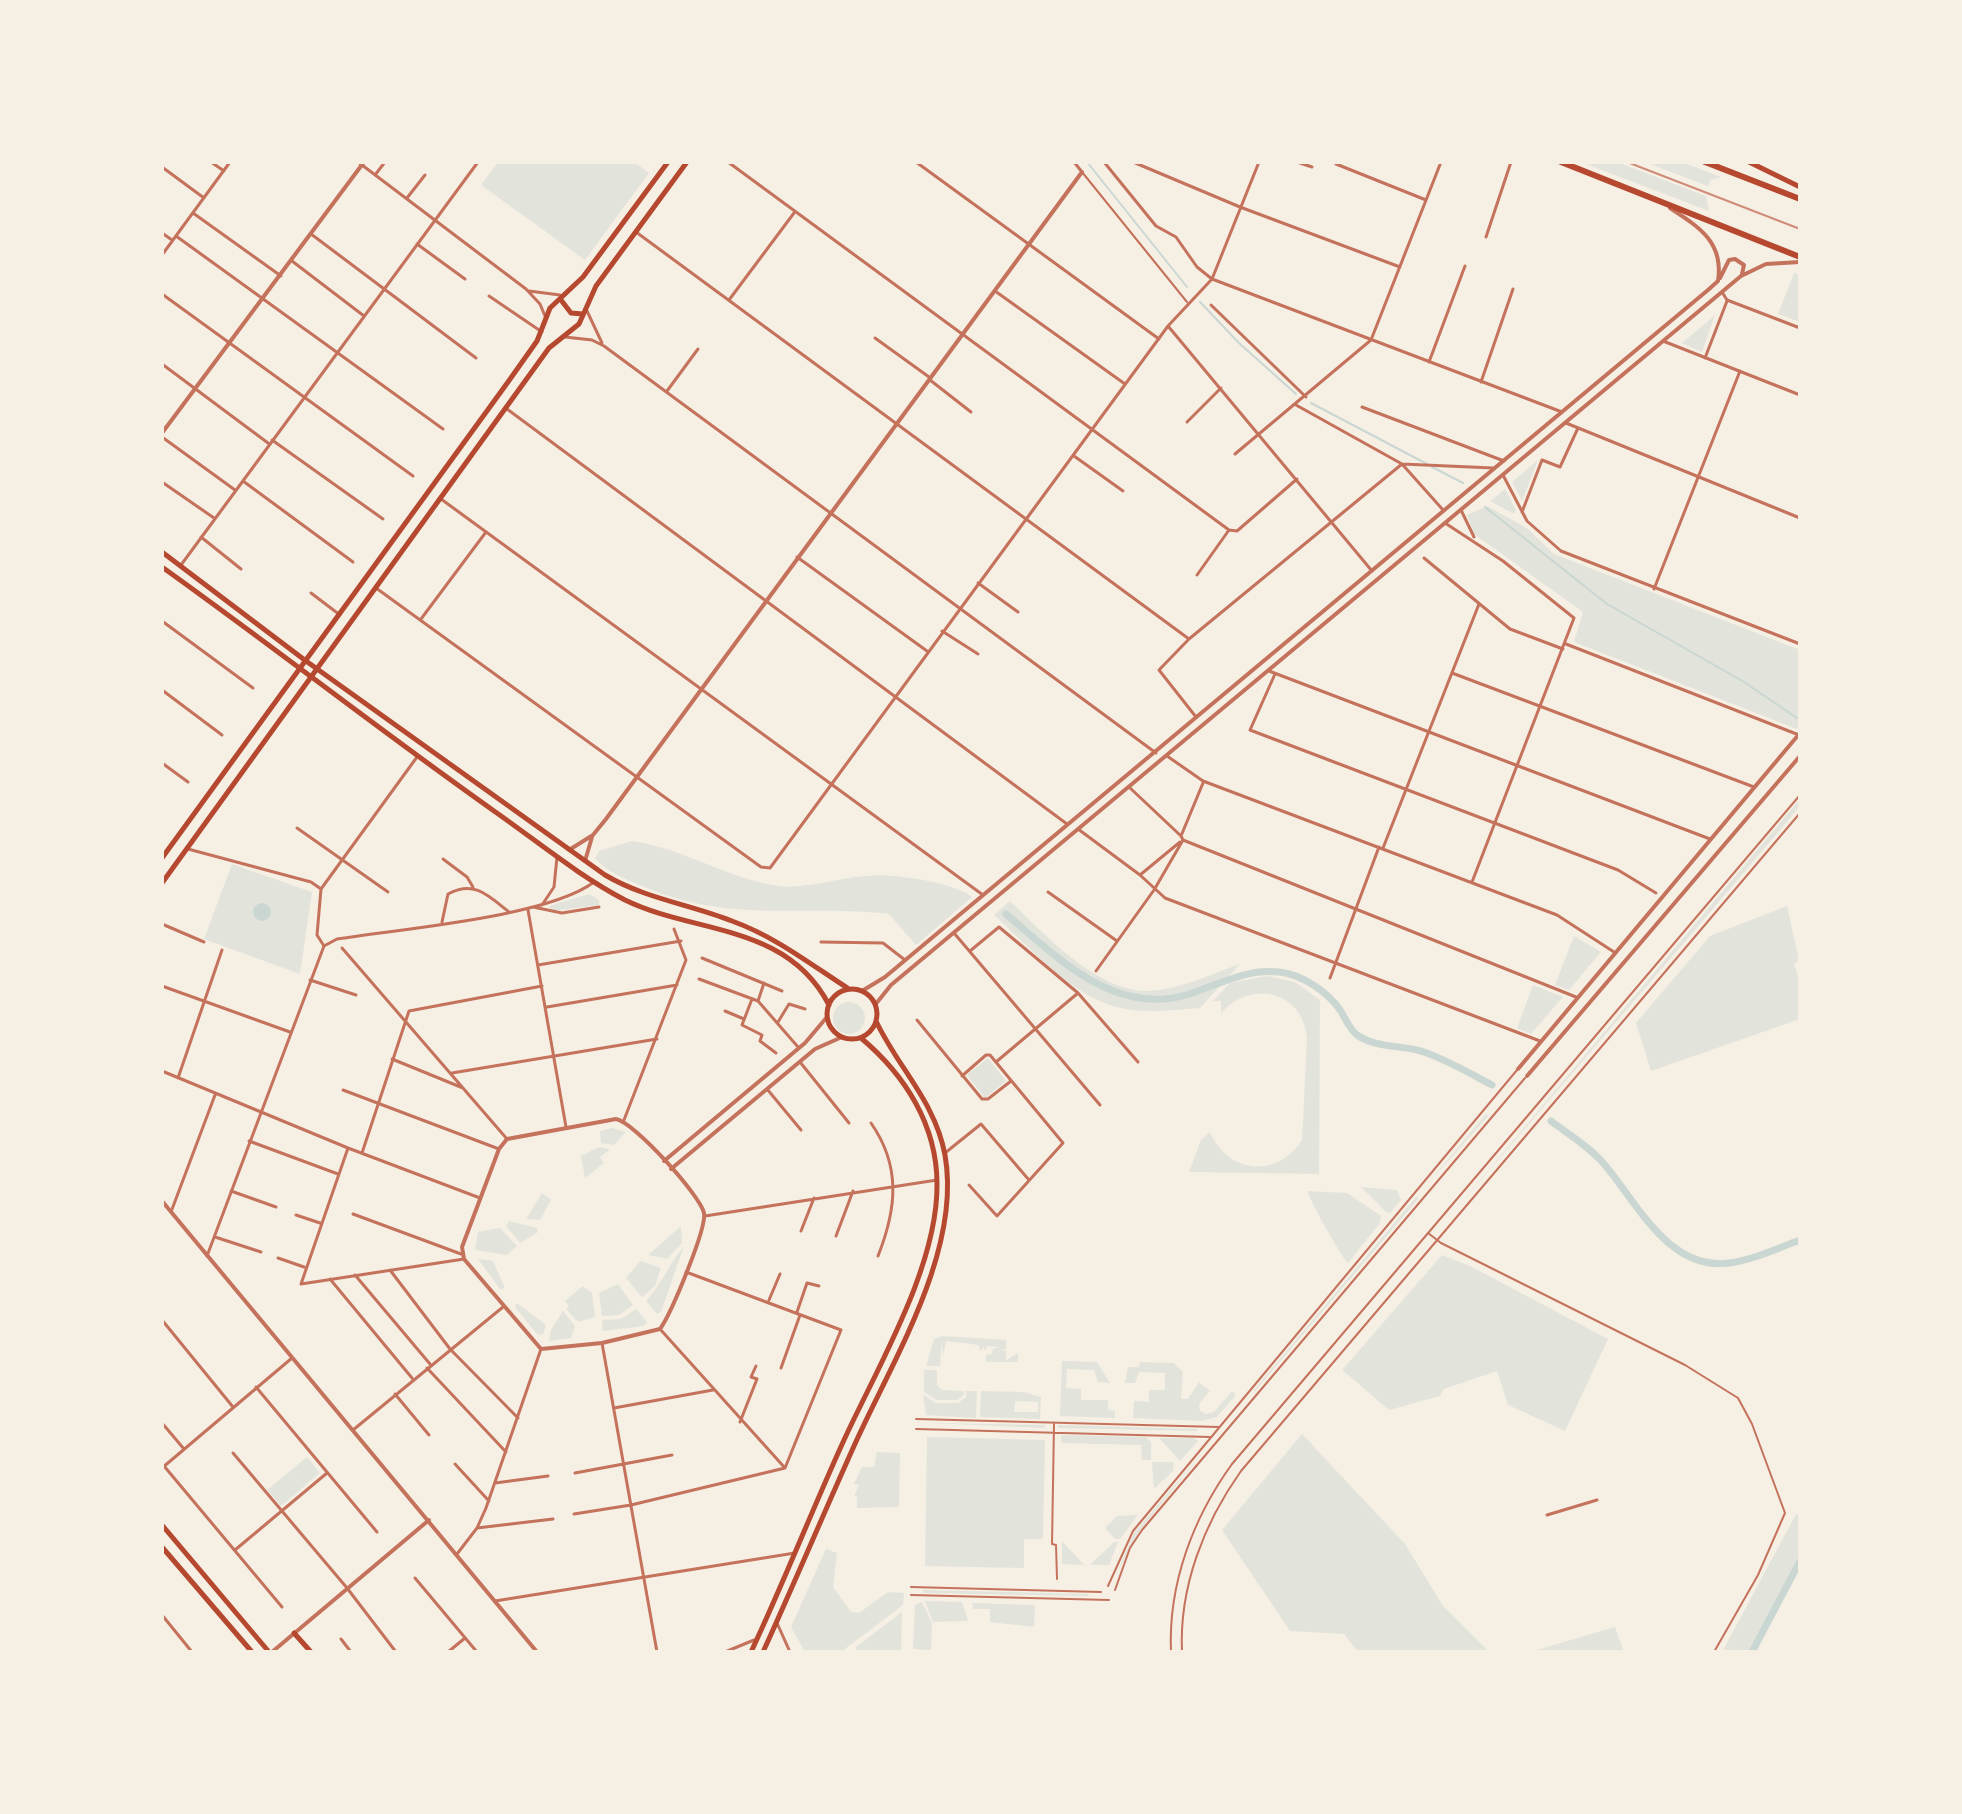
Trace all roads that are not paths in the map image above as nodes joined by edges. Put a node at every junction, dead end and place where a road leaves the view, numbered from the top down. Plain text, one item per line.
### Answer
1 (211, 162) edge
2 (230, 162) edge
3 (385, 162) edge
4 (478, 162) edge
5 (668, 162) edge
6 (687, 162) edge
7 (728, 162) edge
8 (916, 162) edge
9 (1074, 162) edge
10 (1104, 162) edge
11 (1133, 162) edge
12 (1259, 162) edge
13 (1297, 162) edge
14 (1441, 162) edge
15 (1511, 162) edge
16 (1561, 162) edge
17 (1705, 162) edge
18 (1749, 162) edge
19 (361, 163) edge
20 (1336, 164) edge
21 (162, 167) edge
22 (1312, 167) dead end
23 (224, 171) junction
24 (1082, 172) junction
25 (375, 175) junction
26 (425, 175) dead end
27 (1800, 187) edge
28 (204, 198) junction
29 (407, 198) junction
30 (1800, 199) edge
31 (1426, 200) junction
32 (1661, 203) junction
33 (1240, 207) junction
34 (795, 212) junction
35 (193, 213) junction
36 (435, 219) junction
37 (636, 232) junction
38 (162, 233) edge
39 (311, 234) junction
40 (176, 236) junction
41 (1486, 237) dead end
42 (173, 241) junction
43 (1027, 243) junction
44 (417, 244) junction
45 (162, 255) edge
46 (1800, 259) edge
47 (292, 261) junction
48 (1465, 266) dead end
49 (1400, 267) junction
50 (281, 276) junction
51 (1741, 276) junction
52 (465, 279) dead end
53 (1212, 279) junction
54 (1718, 281) junction
55 (384, 289) junction
56 (526, 289) junction
57 (993, 289) junction
58 (1513, 289) dead end
59 (1722, 292) junction
60 (162, 294) edge
61 (569, 294) junction
62 (489, 296) dead end
63 (263, 299) junction
64 (561, 299) junction
65 (729, 300) junction
66 (1727, 300) junction
67 (1187, 302) junction
68 (1211, 305) dead end
69 (586, 306) junction
70 (583, 314) junction
71 (364, 316) junction
72 (545, 322) junction
73 (1168, 326) junction
74 (1800, 328) edge
75 (542, 332) junction
76 (961, 334) junction
77 (565, 337) junction
78 (875, 338) dead end
79 (1159, 339) junction
80 (1371, 340) junction
81 (1663, 341) junction
82 (230, 344) junction
83 (604, 346) junction
84 (698, 349) dead end
85 (337, 353) junction
86 (476, 358) dead end
87 (1705, 358) junction
88 (1429, 362) junction
89 (162, 364) edge
90 (1740, 371) junction
91 (929, 378) junction
92 (1481, 382) junction
93 (1125, 384) junction
94 (1221, 388) junction
95 (196, 389) junction
96 (666, 391) junction
97 (1800, 395) edge
98 (1306, 397) junction
99 (303, 398) junction
100 (1296, 405) junction
101 (1362, 407) dead end
102 (507, 409) junction
103 (971, 412) dead end
104 (1562, 412) junction
105 (1187, 422) dead end
106 (896, 423) junction
107 (1566, 423) junction
108 (1578, 428) junction
109 (443, 429) dead end
110 (1092, 429) junction
111 (1260, 433) junction
112 (162, 435) edge
113 (271, 442) junction
114 (1235, 454) dead end
115 (1073, 455) junction
116 (453, 458) junction
117 (1504, 461) junction
118 (1402, 464) junction
119 (464, 467) junction
120 (1495, 469) junction
121 (1503, 475) junction
122 (413, 476) dead end
123 (1297, 479) junction
124 (1698, 479) junction
125 (242, 480) junction
126 (162, 482) edge
127 (235, 490) junction
128 (1123, 491) dead end
129 (441, 499) junction
130 (1461, 510) junction
131 (831, 511) junction
132 (1444, 511) junction
133 (1522, 512) junction
134 (214, 518) junction
135 (1026, 518) junction
136 (1800, 518) edge
137 (383, 519) dead end
138 (1332, 520) junction
139 (1445, 523) junction
140 (1231, 531) junction
141 (486, 532) junction
142 (201, 537) junction
143 (1476, 541) junction
144 (162, 552) edge
145 (797, 557) junction
146 (1424, 558) dead end
147 (353, 562) dead end
148 (181, 565) junction
149 (162, 567) edge
150 (241, 569) dead end
151 (1372, 571) junction
152 (1197, 575) dead end
153 (978, 583) junction
154 (376, 588) junction
155 (1654, 589) junction
156 (311, 593) dead end
157 (766, 601) junction
158 (1479, 604) junction
159 (960, 606) junction
160 (1018, 612) dead end
161 (340, 616) junction
162 (421, 620) junction
163 (162, 621) edge
164 (942, 631) junction
165 (1189, 639) junction
166 (1566, 644) junction
167 (1800, 644) edge
168 (1563, 650) junction
169 (927, 651) junction
170 (978, 654) dead end
171 (306, 661) junction
172 (317, 669) junction
173 (299, 670) junction
174 (1269, 671) junction
175 (1452, 673) junction
176 (1275, 674) junction
177 (310, 679) junction
178 (1235, 685) junction
179 (253, 688) dead end
180 (162, 690) edge
181 (700, 690) junction
182 (1242, 693) junction
183 (894, 696) junction
184 (1210, 706) junction
185 (1541, 707) junction
186 (1216, 714) junction
187 (1196, 717) junction
188 (1429, 731) junction
189 (1799, 734) edge
190 (222, 735) dead end
191 (1156, 753) junction
192 (1167, 756) junction
193 (1800, 756) edge
194 (417, 757) junction
195 (162, 763) edge
196 (1518, 766) junction
197 (636, 778) junction
198 (468, 779) junction
199 (1203, 781) junction
200 (188, 782) dead end
201 (828, 784) junction
202 (1129, 787) junction
203 (1754, 787) junction
204 (461, 788) junction
205 (1406, 788) junction
206 (1800, 795) edge
207 (1800, 813) edge
208 (1495, 823) junction
209 (1067, 824) junction
210 (297, 828) dead end
211 (1078, 829) junction
212 (593, 835) junction
213 (1182, 838) junction
214 (1710, 839) junction
215 (1381, 847) junction
216 (168, 849) junction
217 (186, 849) junction
218 (569, 850) junction
219 (557, 855) junction
220 (162, 858) edge
221 (180, 859) junction
222 (343, 859) junction
223 (443, 859) dead end
224 (585, 861) junction
225 (1690, 862) junction
226 (1702, 872) junction
227 (1140, 875) junction
228 (595, 881) junction
229 (1472, 882) junction
230 (162, 883) edge
231 (473, 887) junction
232 (321, 889) junction
233 (1154, 890) junction
234 (388, 892) dead end
235 (1048, 892) dead end
236 (1656, 893) dead end
237 (983, 895) junction
238 (542, 905) junction
239 (599, 907) dead end
240 (1357, 907) junction
241 (530, 908) junction
242 (509, 912) junction
243 (442, 922) junction
244 (162, 924) edge
245 (674, 929) dead end
246 (954, 933) junction
247 (681, 941) junction
248 (1117, 941) junction
249 (204, 942) dead end
250 (821, 942) dead end
251 (324, 946) junction
252 (342, 948) dead end
253 (222, 950) dead end
254 (970, 951) junction
255 (1614, 952) junction
256 (702, 958) dead end
257 (905, 960) junction
258 (1335, 964) junction
259 (538, 965) junction
260 (1096, 971) dead end
261 (1330, 978) dead end
262 (699, 979) dead end
263 (310, 980) junction
264 (764, 983) junction
265 (677, 985) junction
266 (162, 986) edge
267 (542, 986) junction
268 (849, 989) junction
269 (782, 991) dead end
270 (862, 991) junction
271 (1078, 993) junction
272 (356, 995) dead end
273 (1576, 997) junction
274 (752, 999) junction
275 (758, 1001) junction
276 (204, 1003) junction
277 (829, 1005) junction
278 (875, 1005) junction
279 (545, 1007) junction
280 (805, 1009) dead end
281 (725, 1011) dead end
282 (827, 1017) junction
283 (744, 1019) junction
284 (404, 1020) junction
285 (917, 1020) dead end
286 (876, 1021) junction
287 (778, 1022) junction
288 (1035, 1029) junction
289 (290, 1032) junction
290 (842, 1037) junction
291 (861, 1038) junction
292 (657, 1039) junction
293 (1540, 1041) junction
294 (799, 1048) junction
295 (776, 1053) dead end
296 (554, 1056) junction
297 (392, 1059) junction
298 (800, 1062) junction
299 (996, 1062) junction
300 (1138, 1062) dead end
301 (1521, 1063) junction
302 (1518, 1069) joint
303 (162, 1071) edge
304 (1531, 1071) junction
305 (452, 1073) junction
306 (962, 1076) junction
307 (1527, 1076) joint
308 (178, 1078) junction
309 (1011, 1081) junction
310 (465, 1088) junction
311 (767, 1089) junction
312 (343, 1090) dead end
313 (215, 1094) junction
314 (378, 1103) junction
315 (1100, 1105) dead end
316 (260, 1110) junction
317 (624, 1120) junction
318 (849, 1123) dead end
319 (871, 1123) dead end
320 (566, 1127) junction
321 (801, 1130) dead end
322 (507, 1139) junction
323 (249, 1141) junction
324 (348, 1148) junction
325 (499, 1149) junction
326 (362, 1153) junction
327 (945, 1153) junction
328 (664, 1161) junction
329 (671, 1169) junction
330 (338, 1174) junction
331 (937, 1180) junction
332 (1029, 1180) junction
333 (969, 1185) dead end
334 (894, 1186) junction
335 (231, 1191) junction
336 (853, 1191) junction
337 (480, 1198) junction
338 (814, 1198) junction
339 (162, 1201) edge
340 (276, 1207) dead end
341 (171, 1212) junction
342 (353, 1214) dead end
343 (296, 1215) dead end
344 (705, 1216) junction
345 (320, 1223) junction
346 (801, 1231) dead end
347 (1427, 1232) junction
348 (836, 1236) dead end
349 (215, 1237) junction
350 (1436, 1240) junction
351 (261, 1252) dead end
352 (207, 1256) junction
353 (462, 1256) junction
354 (878, 1256) dead end
355 (278, 1258) dead end
356 (304, 1267) junction
357 (390, 1270) junction
358 (686, 1272) junction
359 (780, 1274) dead end
360 (355, 1275) junction
361 (330, 1279) junction
362 (819, 1286) dead end
363 (769, 1301) junction
364 (503, 1307) junction
365 (799, 1313) junction
366 (162, 1321) edge
367 (660, 1329) junction
368 (894, 1333) junction
369 (904, 1337) junction
370 (602, 1343) junction
371 (450, 1349) junction
372 (541, 1349) junction
373 (292, 1358) junction
374 (756, 1366) dead end
375 (429, 1367) junction
376 (781, 1368) dead end
377 (414, 1379) junction
378 (256, 1387) junction
379 (715, 1390) junction
380 (395, 1394) junction
381 (233, 1407) junction
382 (614, 1408) junction
383 (518, 1418) junction
384 (916, 1419) dead end
385 (740, 1422) junction
386 (1054, 1422) junction
387 (162, 1423) edge
388 (1220, 1427) junction
389 (916, 1429) dead end
390 (353, 1430) junction
391 (1054, 1432) junction
392 (429, 1435) dead end
393 (1211, 1438) junction
394 (184, 1449) junction
395 (506, 1452) junction
396 (233, 1453) dead end
397 (672, 1455) dead end
398 (455, 1464) dead end
399 (624, 1464) junction
400 (163, 1467) edge
401 (785, 1468) junction
402 (328, 1473) junction
403 (575, 1473) dead end
404 (548, 1476) dead end
405 (495, 1483) junction
406 (1597, 1500) dead end
407 (489, 1501) junction
408 (631, 1505) junction
409 (282, 1511) junction
410 (574, 1514) dead end
411 (1547, 1515) dead end
412 (553, 1519) dead end
413 (429, 1520) junction
414 (162, 1525) edge
415 (477, 1528) junction
416 (377, 1532) dead end
417 (162, 1547) edge
418 (235, 1550) junction
419 (796, 1553) junction
420 (457, 1554) junction
421 (415, 1578) dead end
422 (644, 1579) junction
423 (1057, 1579) dead end
424 (1108, 1586) dead end
425 (911, 1587) dead end
426 (347, 1588) junction
427 (1115, 1590) dead end
428 (1101, 1592) dead end
429 (911, 1595) dead end
430 (1109, 1600) dead end
431 (495, 1601) junction
432 (282, 1607) dead end
433 (162, 1615) edge
434 (777, 1623) junction
435 (294, 1633) junction
436 (465, 1638) junction
437 (341, 1639) dead end
438 (757, 1639) junction
439 (192, 1652) edge
440 (252, 1652) edge
441 (271, 1652) edge
442 (311, 1652) edge
443 (351, 1652) edge
444 (396, 1652) edge
445 (448, 1652) edge
446 (477, 1652) edge
447 (537, 1652) edge
448 (657, 1652) edge
449 (725, 1652) edge
450 (751, 1652) edge
451 (763, 1652) edge
452 (790, 1652) edge
453 (1171, 1652) edge
454 (1182, 1652) edge
455 (1714, 1652) edge

1 - 23 street
2 - 23 street
3 - 25 street
4 - 36 street
5 - 61 main road
6 - 37 main road
7 - 34 street
8 - 43 street
9 - 24 street
10 - 53 street
11 - 33 street
12 - 33 street
13 - 22 street
14 - 31 street
15 - 41 street
16 - 32 highway
17 - 30 highway
18 - 27 main road
19 - 25 street
19 - 39 street
20 - 31 street
21 - 28 street
23 - 28 street
24 - 43 street
24 - 67 lane
25 - 29 street
26 - 29 street
28 - 35 street
29 - 36 street
31 - 49 street
32 - 46 highway
32 - 54 street
33 - 49 street
33 - 53 street
34 - 65 street
34 - 76 street
35 - 40 street
35 - 50 street
36 - 44 street
36 - 56 street
37 - 65 street
37 - 69 main road
38 - 42 street
39 - 47 street
39 - 55 street
40 - 42 street
40 - 63 street
42 - 45 street
43 - 57 street
43 - 79 street
44 - 52 street
44 - 55 street
46 - 51 street
47 - 50 street
47 - 71 street
48 - 88 street
49 - 80 street
50 - 63 street
51 - 54 street
51 - 59 street
53 - 67 street
53 - 80 street
54 - 104 street
55 - 71 street
55 - 86 street
56 - 61 street
56 - 72 street
57 - 76 street
57 - 93 street
58 - 92 street
59 - 66 street
59 - 81 street
60 - 82 street
61 - 64 main road
62 - 75 street
63 - 82 street
63 - 85 street
64 - 70 main road
64 - 72 main road
65 - 106 street
66 - 74 street
66 - 87 street
67 - 73 street
68 - 98 street
69 - 70 main road
69 - 83 street
70 - 77 main road
71 - 85 street
72 - 75 main road
73 - 79 street
73 - 94 street
75 - 116 main road
76 - 91 street
76 - 110 street
77 - 83 street
77 - 102 main road
78 - 91 street
79 - 93 street
80 - 88 street
80 - 98 street
81 - 87 street
81 - 107 street
82 - 95 street
82 - 99 street
83 - 96 street
84 - 96 street
85 - 99 street
85 - 109 street
87 - 90 street
88 - 92 street
89 - 95 street
90 - 97 street
90 - 124 street
91 - 103 street
91 - 106 street
92 - 104 street
93 - 110 street
94 - 105 street
94 - 111 street
95 - 112 street
95 - 113 street
96 - 131 street
98 - 100 street
99 - 113 street
99 - 122 street
100 - 111 street
100 - 118 street
101 - 117 street
102 - 119 main road
102 - 157 street
104 - 117 street
106 - 131 street
106 - 135 street
107 - 108 street
107 - 121 street
108 - 124 street
108 - 133 street
110 - 115 street
110 - 140 street
111 - 114 street
111 - 123 street
112 - 127 street
113 - 125 street
113 - 137 street
115 - 128 street
115 - 135 street
116 - 119 main road
116 - 161 main road
117 - 120 street
118 - 120 street
118 - 132 street
118 - 138 street
119 - 129 main road
120 - 132 street
121 - 130 street
121 - 133 street
123 - 138 street
123 - 140 street
124 - 136 street
124 - 155 street
125 - 127 street
125 - 147 street
126 - 134 street
127 - 134 street
129 - 141 street
129 - 154 main road
130 - 139 street
130 - 143 street
131 - 145 street
131 - 159 street
132 - 151 street
133 - 155 street
134 - 142 street
135 - 153 street
135 - 165 street
138 - 151 street
138 - 165 street
139 - 143 street
139 - 174 street
140 - 152 street
141 - 162 street
141 - 181 street
142 - 148 street
142 - 150 street
143 - 166 street
144 - 148 main road
145 - 157 street
145 - 169 street
146 - 158 street
148 - 171 main road
149 - 173 main road
151 - 178 street
153 - 159 street
153 - 160 street
154 - 162 street
154 - 172 main road
155 - 167 street
156 - 161 street
157 - 181 street
157 - 183 street
158 - 168 street
158 - 175 street
159 - 164 street
159 - 191 street
161 - 171 main road
162 - 197 street
163 - 179 street
164 - 169 street
164 - 170 street
165 - 187 street
166 - 168 street
166 - 189 street
168 - 185 street
169 - 183 street
171 - 172 main road
171 - 173 main road
172 - 177 main road
172 - 198 main road
173 - 177 main road
173 - 216 main road
174 - 176 street
174 - 182 street
175 - 185 street
175 - 188 street
176 - 188 street
176 - 205 street
177 - 194 main road
177 - 217 main road
178 - 182 street
178 - 184 street
180 - 190 street
181 - 197 street
181 - 201 street
182 - 186 street
183 - 201 street
183 - 209 street
184 - 186 street
184 - 187 street
185 - 196 street
185 - 203 street
186 - 192 street
187 - 191 street
188 - 196 street
188 - 205 street
189 - 203 street
191 - 209 street
192 - 199 street
192 - 202 street
193 - 226 street
194 - 204 main road
194 - 222 street
195 - 200 street
196 - 208 street
196 - 214 street
197 - 201 street
197 - 212 street
198 - 204 main road
198 - 218 main road
199 - 213 street
199 - 215 street
201 - 237 street
202 - 211 street
202 - 213 street
203 - 214 street
204 - 219 main road
205 - 208 street
205 - 215 street
206 - 347 lane
207 - 350 lane
208 - 229 street
208 - 236 street
209 - 237 street
210 - 222 street
211 - 227 street
211 - 246 street
212 - 218 street
212 - 224 street
213 - 227 street
213 - 233 street
213 - 240 street
214 - 225 street
215 - 229 street
215 - 240 street
216 - 220 main road
216 - 221 main road
217 - 221 main road
217 - 232 street
218 - 224 main road
219 - 228 main road
219 - 238 street
221 - 230 main road
222 - 232 street
222 - 234 street
223 - 231 street
224 - 268 main road
225 - 226 street
225 - 255 street
226 - 304 street
227 - 233 street
228 - 238 street
228 - 277 main road
229 - 255 street
231 - 242 street
231 - 243 street
232 - 251 street
233 - 248 street
233 - 258 street
235 - 248 street
237 - 257 street
238 - 241 street
239 - 241 street
240 - 258 street
240 - 273 street
241 - 242 street
241 - 259 street
242 - 243 street
243 - 251 street
244 - 249 street
245 - 247 street
246 - 254 street
246 - 278 street
247 - 259 street
247 - 265 street
248 - 260 street
250 - 257 street
251 - 263 street
252 - 284 street
253 - 276 street
254 - 271 street
254 - 288 street
255 - 273 street
256 - 264 street
257 - 270 street
258 - 261 street
258 - 293 street
259 - 267 street
262 - 274 street
263 - 272 street
263 - 289 street
264 - 269 street
264 - 275 street
265 - 279 street
265 - 292 street
266 - 276 street
267 - 279 street
267 - 284 street
268 - 270 main road
268 - 277 main road
270 - 278 main road
271 - 288 street
271 - 300 street
273 - 293 street
274 - 275 street
274 - 283 street
275 - 287 street
276 - 289 street
276 - 308 street
277 - 282 main road
278 - 286 main road
279 - 296 street
280 - 287 street
281 - 283 street
282 - 290 main road
282 - 294 street
283 - 295 street
284 - 297 street
284 - 305 street
285 - 306 street
286 - 291 main road
286 - 327 main road
287 - 294 street
288 - 299 street
288 - 315 street
289 - 316 street
290 - 291 main road
290 - 298 street
291 - 331 main road
292 - 296 street
292 - 317 street
293 - 301 street
294 - 328 street
296 - 305 street
296 - 320 street
297 - 310 street
297 - 314 street
298 - 311 street
298 - 318 street
299 - 306 street
299 - 309 street
301 - 302 street
301 - 304 street
302 - 388 lane
303 - 308 street
304 - 307 street
305 - 310 street
306 - 309 street
307 - 427 lane
308 - 313 street
309 - 332 street
310 - 322 street
311 - 321 street
311 - 329 street
312 - 314 street
313 - 316 street
313 - 341 street
314 - 325 street
314 - 326 street
316 - 323 street
316 - 324 street
317 - 320 street
317 - 328 street
319 - 334 street
320 - 322 street
322 - 325 street
323 - 330 street
323 - 335 street
324 - 326 street
324 - 330 street
325 - 337 street
326 - 337 street
327 - 332 street
327 - 369 main road
328 - 329 street
329 - 344 street
330 - 345 street
331 - 334 street
331 - 368 main road
332 - 333 street
334 - 336 street
334 - 354 street
335 - 340 street
335 - 349 street
336 - 338 street
336 - 348 street
337 - 353 street
338 - 344 street
338 - 346 street
339 - 341 street
341 - 352 street
342 - 353 street
343 - 345 street
344 - 358 street
345 - 356 street
347 - 350 lane
347 - 453 lane
349 - 351 street
349 - 352 street
350 - 454 lane
350 - 455 lane
352 - 373 street
353 - 357 street
353 - 364 street
355 - 356 street
356 - 361 street
357 - 360 street
357 - 371 street
358 - 363 street
358 - 367 street
359 - 363 street
360 - 361 street
360 - 375 street
361 - 377 street
362 - 365 street
363 - 365 street
364 - 371 street
364 - 372 street
365 - 376 street
365 - 401 street
366 - 381 street
367 - 370 street
367 - 379 street
368 - 369 main road
368 - 419 main road
369 - 434 main road
370 - 372 street
370 - 382 street
371 - 375 street
371 - 383 street
372 - 383 street
373 - 378 street
373 - 390 street
374 - 385 street
375 - 377 street
375 - 395 street
377 - 380 street
378 - 381 street
378 - 402 street
379 - 382 street
379 - 385 street
380 - 390 street
380 - 392 street
381 - 394 street
382 - 399 street
383 - 395 street
384 - 386 lane
385 - 401 street
386 - 388 lane
386 - 391 lane
387 - 394 street
388 - 393 lane
389 - 391 lane
390 - 413 street
391 - 393 lane
391 - 423 lane
393 - 424 lane
394 - 400 street
395 - 405 street
396 - 409 street
397 - 399 street
398 - 407 street
399 - 403 street
399 - 408 street
400 - 418 street
401 - 408 street
402 - 409 street
402 - 416 street
404 - 405 street
405 - 407 street
406 - 411 street
407 - 415 street
408 - 410 street
408 - 422 street
409 - 418 street
409 - 426 street
412 - 415 street
413 - 420 street
413 - 426 street
414 - 441 main road
415 - 420 street
417 - 440 main road
418 - 432 street
419 - 422 street
419 - 438 main road
420 - 431 street
421 - 436 street
422 - 431 street
422 - 448 street
425 - 428 lane
426 - 435 street
426 - 444 street
429 - 430 lane
431 - 447 street
433 - 439 street
434 - 451 main road
434 - 452 street
435 - 441 street
435 - 442 main road
436 - 445 street
436 - 446 street
437 - 443 street
438 - 449 street
438 - 450 main road

